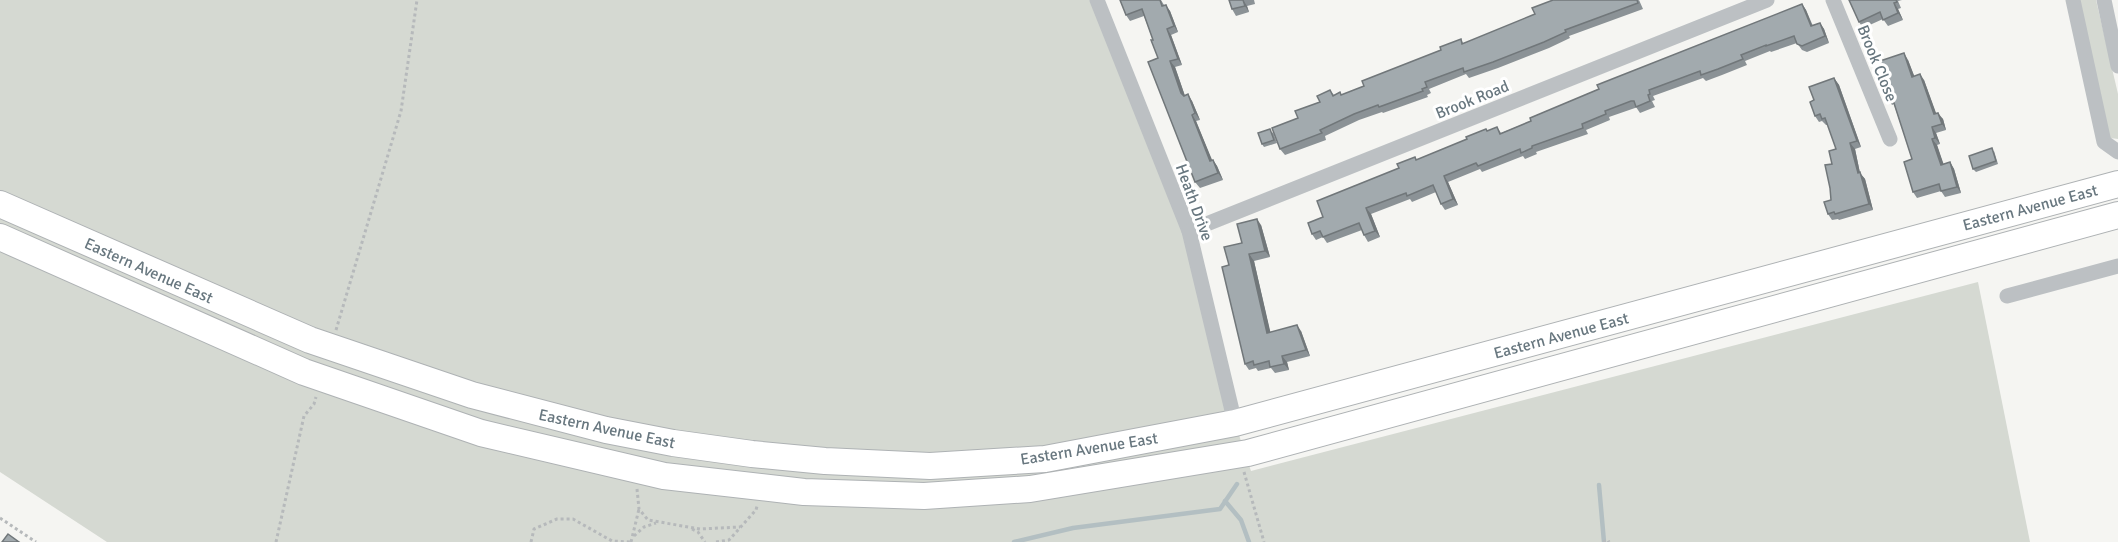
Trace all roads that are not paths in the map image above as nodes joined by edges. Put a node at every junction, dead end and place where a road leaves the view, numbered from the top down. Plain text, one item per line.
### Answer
1 (1097, 0) edge
2 (1767, 0) edge
3 (1833, 0) edge
4 (2073, 0) edge
5 (2104, 0) edge
6 (2118, 66) edge
7 (1890, 139) dead end
8 (2118, 152) edge
9 (2118, 184) edge
10 (0, 204) edge
11 (2118, 215) edge
12 (1190, 231) junction
13 (0, 237) edge
14 (2118, 266) edge
15 (2007, 296) dead end
16 (1235, 423) junction

1 - 12 street, Heath Drive
2 - 12 street, Brook Road
3 - 7 street, Brook Close
4 - 8 street
5 - 6 street
9 - 16 highway, Eastern Avenue East
10 - 16 highway, Eastern Avenue East
11 - 13 highway, Eastern Avenue East
12 - 16 street, Heath Drive
14 - 15 street

